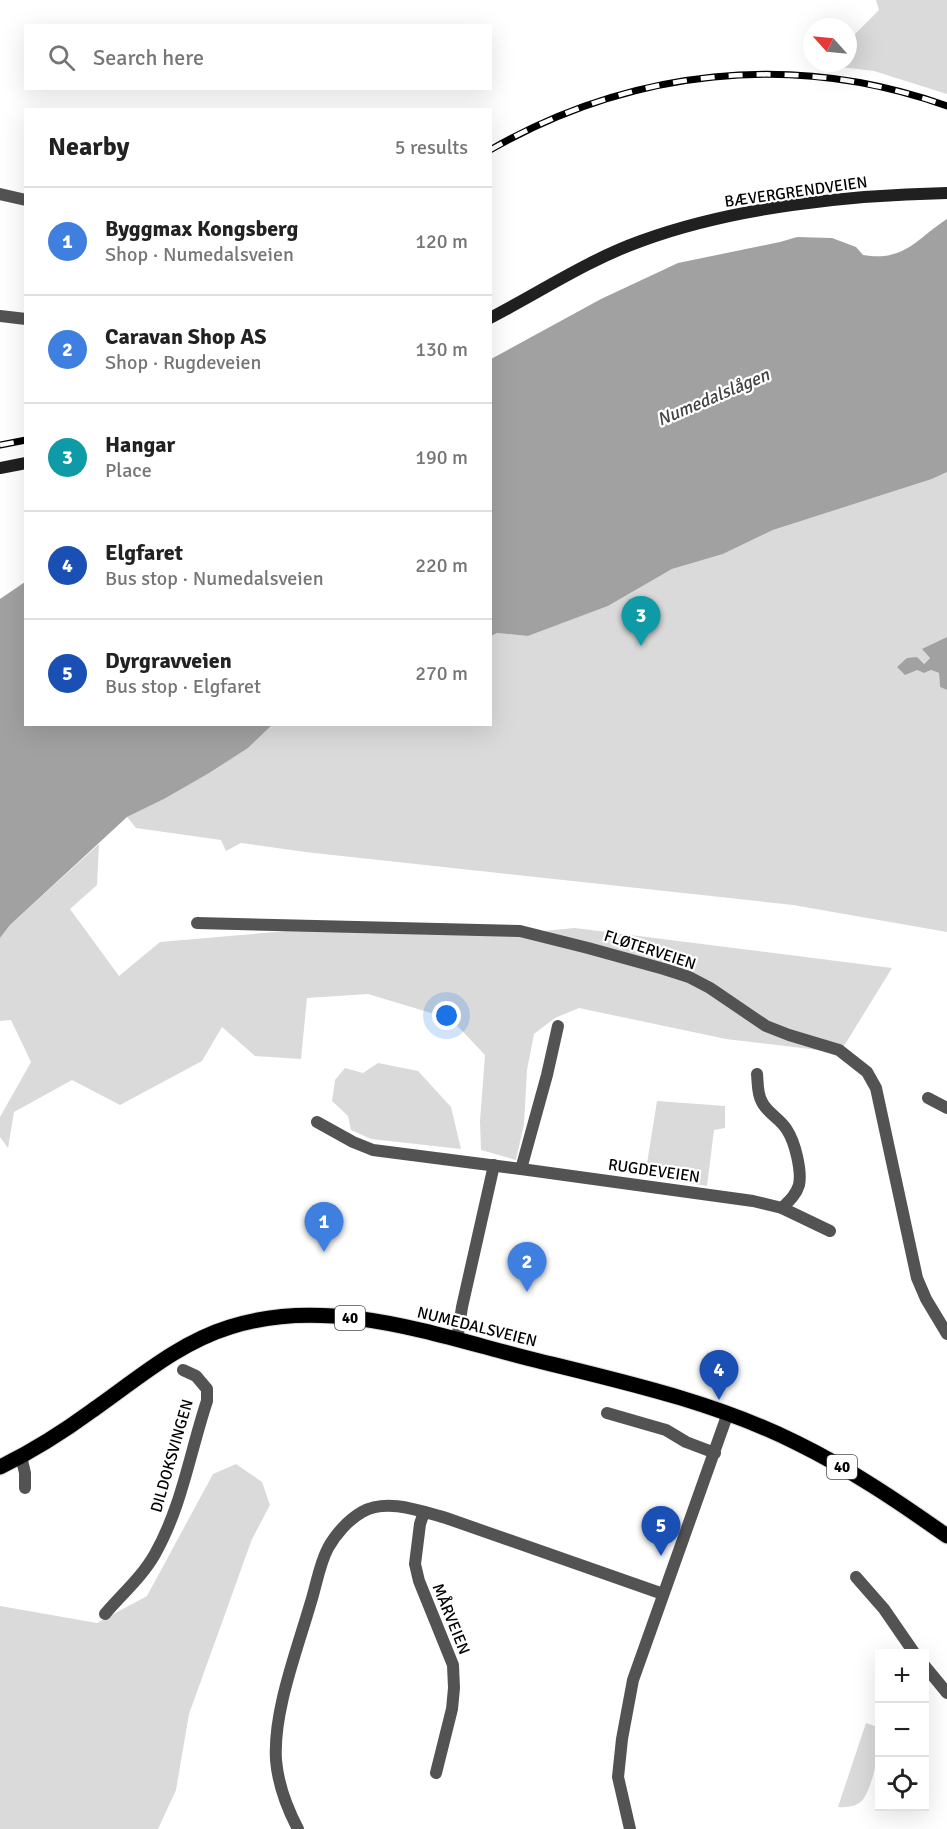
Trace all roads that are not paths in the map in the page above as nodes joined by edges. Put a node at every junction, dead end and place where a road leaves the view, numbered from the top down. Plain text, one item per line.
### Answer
1 (947, 193) edge
2 (0, 194) edge
3 (24, 200) edge
4 (0, 316) edge
5 (492, 317) edge
6 (24, 319) edge
7 (24, 463) edge
8 (0, 468) edge
9 (197, 923) dead end
10 (558, 1026) dead end
11 (758, 1074) dead end
12 (928, 1098) dead end
13 (947, 1108) edge
14 (317, 1122) dead end
15 (494, 1165) junction
16 (521, 1169) junction
17 (782, 1208) junction
18 (830, 1232) dead end
19 (947, 1334) edge
20 (457, 1340) junction
21 (183, 1370) dead end
22 (607, 1413) dead end
23 (728, 1413) junction
24 (715, 1453) junction
25 (21, 1456) junction
26 (0, 1467) edge
27 (25, 1488) dead end
28 (424, 1512) junction
29 (947, 1536) edge
30 (856, 1577) dead end
31 (663, 1594) junction
32 (105, 1614) dead end
33 (912, 1649) edge
34 (929, 1671) edge
35 (947, 1693) edge
36 (436, 1773) dead end
37 (298, 1829) edge
38 (630, 1829) edge

1 - 5 main road, BÆVERGRENDVEIEN
2 - 3 street
4 - 6 street
7 - 8 main road
9 - 19 street, FLØTERVEIEN
10 - 16 street
11 - 17 street
12 - 13 street
14 - 15 street, RUGDEVEIEN
15 - 16 street, RUGDEVEIEN
15 - 20 street
16 - 17 street, RUGDEVEIEN
17 - 18 street, RUGDEVEIEN
20 - 23 main road, NUMEDALSVEIEN / 40
20 - 25 main road, NUMEDALSVEIEN / 40
21 - 32 street, DILDOKSVINGEN
22 - 24 street
23 - 24 street
23 - 29 main road, NUMEDALSVEIEN / 40
24 - 31 street
25 - 26 main road, NUMEDALSVEIEN / 40
25 - 27 street
28 - 31 street
28 - 36 street, MÅRVEIEN
28 - 37 street
30 - 33 street
31 - 38 street
34 - 35 street

